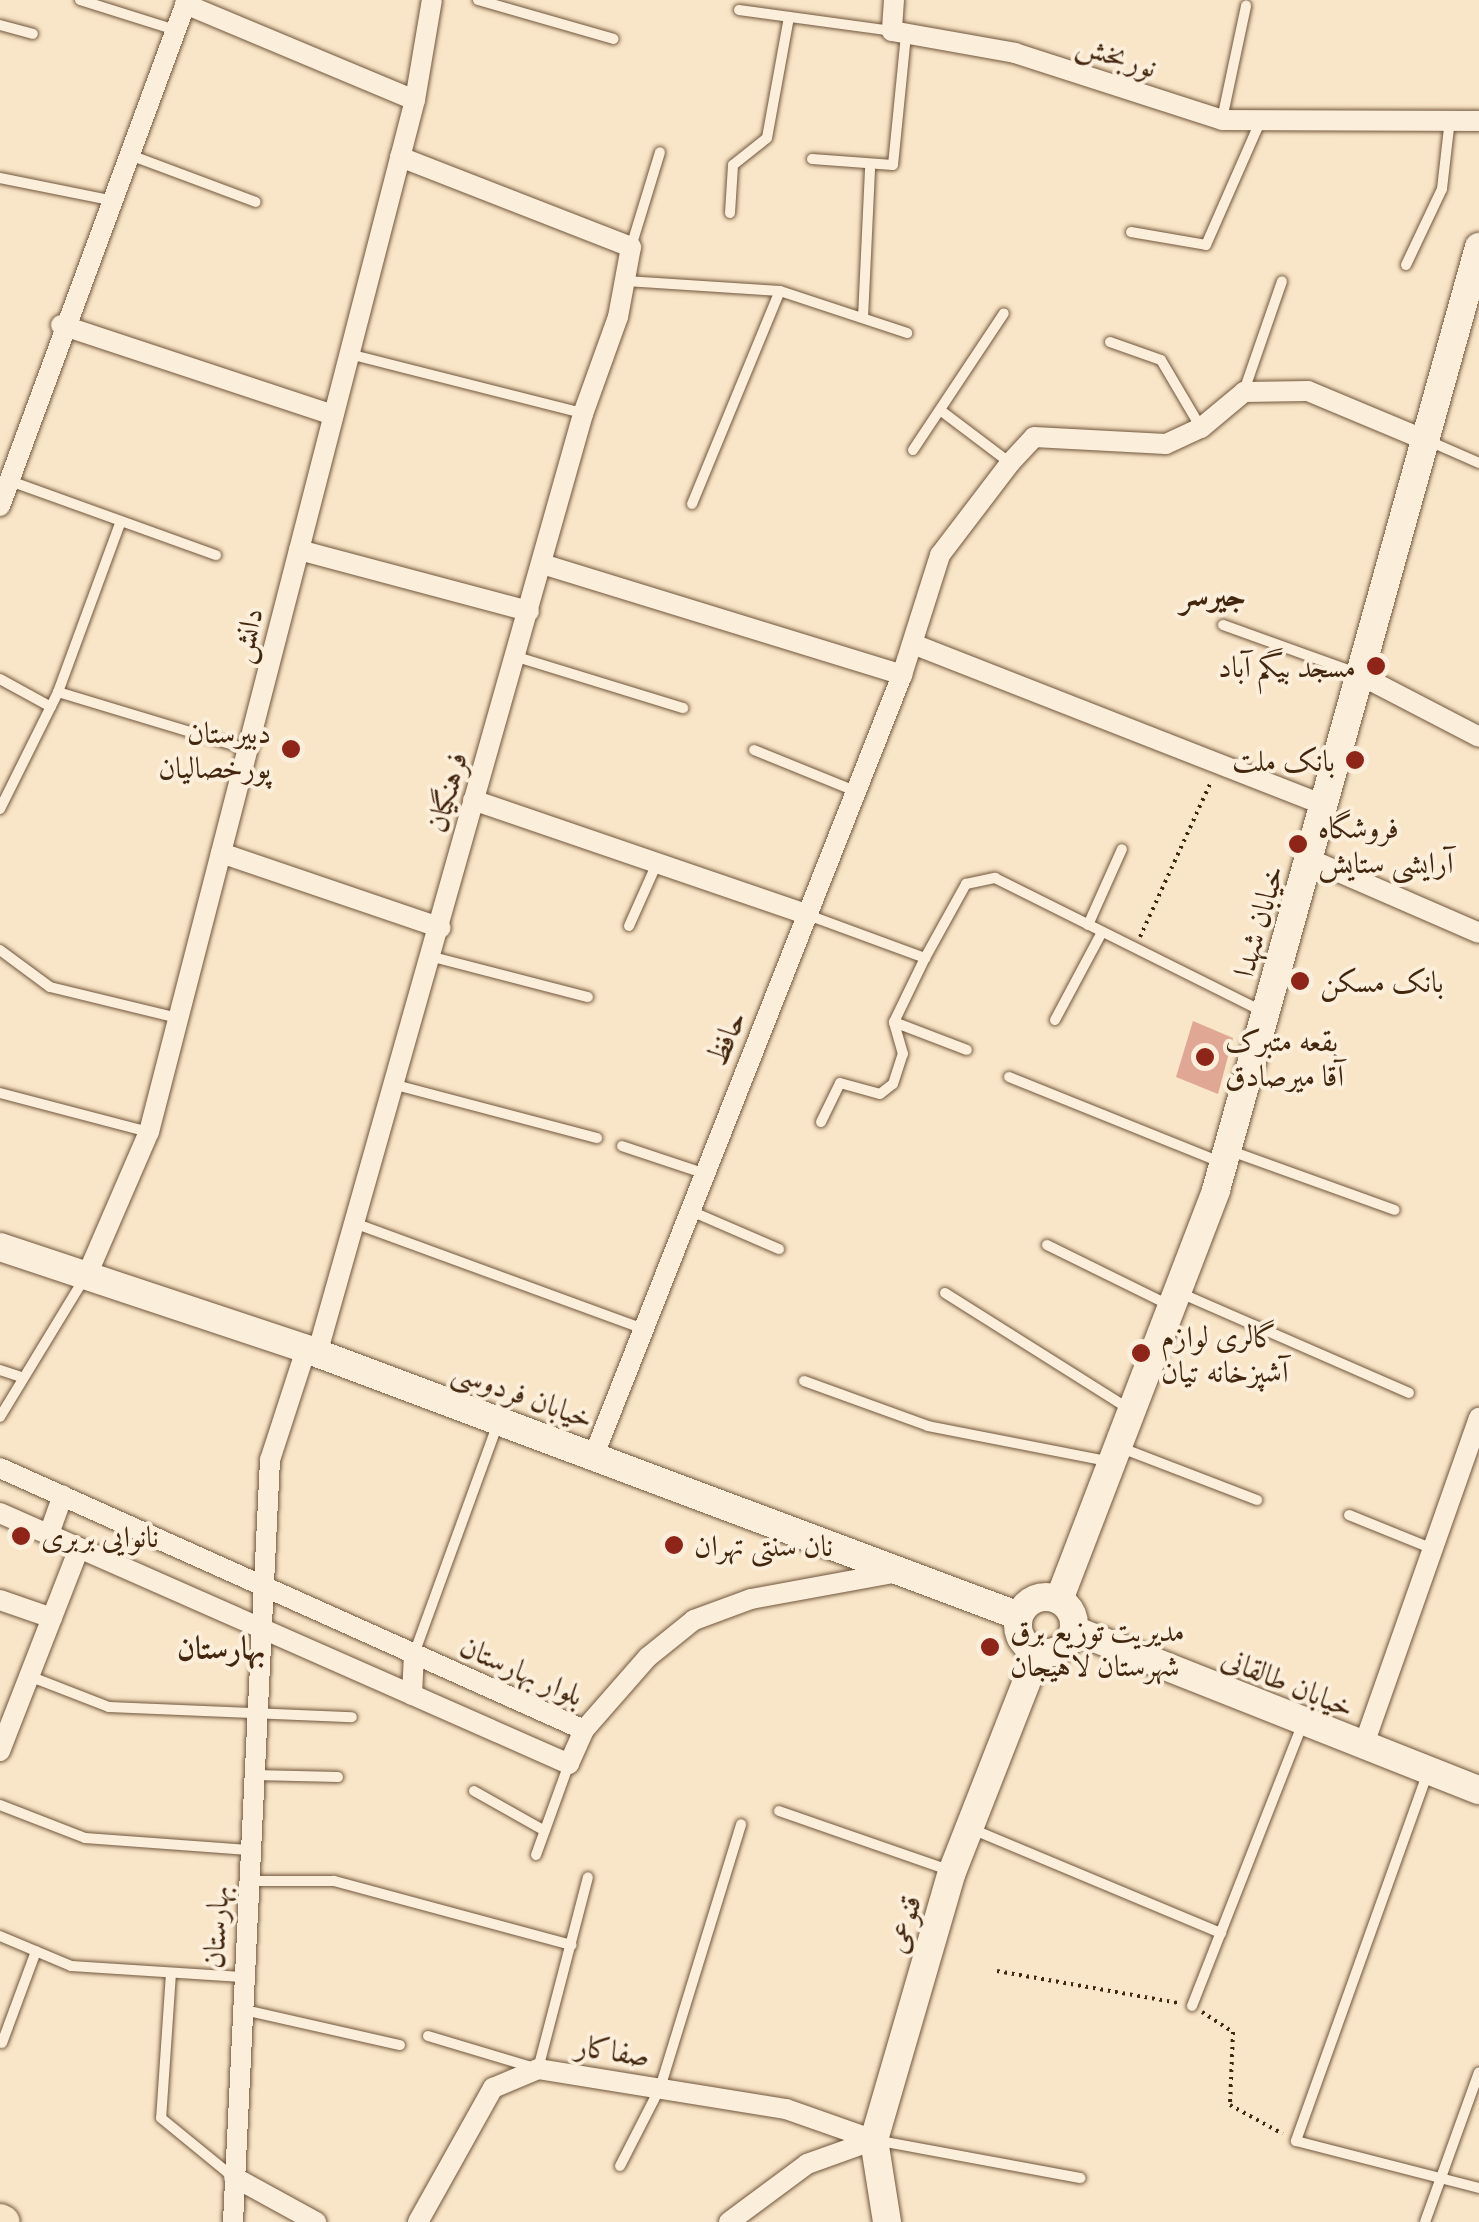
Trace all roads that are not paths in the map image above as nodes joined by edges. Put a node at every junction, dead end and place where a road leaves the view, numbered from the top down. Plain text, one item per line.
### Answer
1 (80, 0) edge
2 (432, 0) edge
3 (478, 0) edge
4 (894, 0) edge
5 (186, 2) edge
6 (512, 5) edge
7 (1246, 6) dead end
8 (739, 10) dead end
9 (789, 17) junction
10 (0, 24) edge
11 (175, 30) junction
12 (899, 33) junction
13 (33, 34) dead end
14 (614, 39) dead end
15 (414, 100) junction
16 (1450, 118) junction
17 (1222, 120) junction
18 (1262, 120) junction
19 (1479, 120) edge
20 (660, 152) dead end
21 (126, 154) junction
22 (400, 157) junction
23 (812, 159) dead end
24 (870, 169) junction
25 (0, 178) edge
26 (108, 200) junction
27 (256, 202) dead end
28 (730, 212) dead end
29 (1132, 232) dead end
30 (631, 247) junction
31 (1479, 247) edge
32 (1406, 264) dead end
33 (626, 281) junction
34 (1282, 281) dead end
35 (780, 292) junction
36 (1004, 313) dead end
37 (863, 318) junction
38 (60, 325) junction
39 (908, 333) dead end
40 (1110, 342) dead end
41 (349, 354) junction
42 (1244, 392) junction
43 (944, 413) junction
44 (584, 414) junction
45 (333, 415) junction
46 (1201, 428) junction
47 (1425, 440) junction
48 (913, 450) dead end
49 (1010, 463) junction
50 (1479, 463) edge
51 (9, 481) junction
52 (692, 504) dead end
53 (0, 506) edge
54 (120, 521) junction
55 (298, 550) junction
56 (216, 555) dead end
57 (542, 564) junction
58 (529, 611) junction
59 (1223, 625) dead end
60 (913, 644) junction
61 (517, 657) junction
62 (902, 674) junction
63 (1360, 675) junction
64 (0, 680) edge
65 (58, 692) junction
66 (51, 707) junction
67 (683, 708) dead end
68 (1479, 737) edge
69 (248, 749) junction
70 (754, 750) dead end
71 (855, 790) junction
72 (474, 800) junction
73 (1324, 805) junction
74 (0, 809) edge
75 (1122, 849) dead end
76 (220, 853) junction
77 (1308, 859) junction
78 (657, 863) junction
79 (808, 914) junction
80 (1088, 925) junction
81 (629, 926) dead end
82 (441, 928) junction
83 (1102, 932) junction
84 (1479, 933) edge
85 (0, 950) edge
86 (433, 957) junction
87 (925, 958) junction
88 (588, 997) dead end
89 (1266, 1013) junction
90 (178, 1018) junction
91 (1056, 1020) dead end
92 (894, 1022) junction
93 (966, 1050) dead end
94 (1009, 1077) dead end
95 (396, 1085) junction
96 (0, 1093) edge
97 (821, 1122) dead end
98 (149, 1132) junction
99 (597, 1138) dead end
100 (622, 1146) dead end
101 (1226, 1157) junction
102 (703, 1173) junction
103 (1394, 1210) dead end
104 (690, 1211) junction
105 (354, 1223) junction
106 (1047, 1245) dead end
107 (0, 1247) edge
108 (779, 1249) dead end
109 (87, 1275) junction
110 (944, 1293) dead end
111 (1175, 1299) junction
112 (642, 1328) junction
113 (311, 1351) junction
114 (0, 1370) edge
115 (20, 1376) junction
116 (804, 1381) dead end
117 (1409, 1394) dead end
118 (1132, 1411) junction
119 (0, 1417) edge
120 (1479, 1418) edge
121 (500, 1420) junction
122 (1115, 1454) junction
123 (594, 1455) junction
124 (0, 1468) edge
125 (63, 1495) junction
126 (1256, 1500) dead end
127 (0, 1514) edge
128 (1350, 1515) dead end
129 (49, 1534) junction
130 (79, 1548) junction
131 (1434, 1550) junction
132 (904, 1570) junction
133 (264, 1590) junction
134 (0, 1600) edge
135 (1060, 1600) junction
136 (1019, 1616) junction
137 (52, 1618) junction
138 (1074, 1630) junction
139 (263, 1636) junction
140 (1038, 1652) junction
141 (414, 1654) junction
142 (29, 1676) junction
143 (412, 1695) junction
144 (258, 1714) junction
145 (352, 1717) dead end
146 (1302, 1724) junction
147 (584, 1730) junction
148 (1364, 1747) junction
149 (0, 1751) edge
150 (570, 1764) junction
151 (1428, 1771) junction
152 (254, 1775) junction
153 (338, 1776) dead end
154 (474, 1790) dead end
155 (1479, 1790) edge
156 (0, 1806) edge
157 (779, 1812) dead end
158 (741, 1824) dead end
159 (970, 1828) junction
160 (545, 1830) junction
161 (250, 1850) junction
162 (536, 1855) dead end
163 (952, 1872) junction
164 (588, 1877) dead end
165 (248, 1881) junction
166 (1220, 1933) junction
167 (0, 1936) edge
168 (572, 1945) junction
169 (36, 1951) junction
170 (171, 1972) junction
171 (242, 1977) junction
172 (1192, 2006) road end
173 (240, 2009) junction
174 (428, 2036) dead end
175 (2, 2043) edge
176 (400, 2046) dead end
177 (538, 2069) junction
178 (1479, 2072) edge
179 (660, 2088) junction
180 (874, 2140) junction
181 (620, 2166) dead end
182 (1442, 2174) junction
183 (234, 2177) junction
184 (1081, 2178) dead end
185 (1479, 2188) edge
186 (233, 2222) edge
187 (316, 2222) edge
188 (418, 2222) edge
189 (729, 2222) edge
190 (887, 2222) edge
191 (1425, 2222) edge

1 - 11 lane
2 - 15 street, دانش
3 - 6 lane
4 - 12 street
5 - 11 street
5 - 15 street
6 - 14 lane
7 - 17 lane
8 - 9 lane, نوربخش
9 - 12 lane, نوربخش
9 - 28 lane
10 - 13 lane
11 - 21 street
12 - 17 street, نوربخش
12 - 24 lane
15 - 22 street, دانش
16 - 18 street, نوربخش
16 - 19 street, نوربخش
16 - 32 lane
17 - 18 street, نوربخش
18 - 29 lane
20 - 30 lane
21 - 26 street
21 - 27 lane
22 - 30 street
22 - 41 street, دانش
23 - 24 lane
24 - 37 lane
25 - 26 lane
26 - 38 street
30 - 33 street, فرهنگیان
31 - 47 main road, خیابان شهدا
33 - 35 lane
33 - 44 street, فرهنگیان
34 - 42 lane
35 - 37 lane
35 - 52 lane
36 - 43 lane
37 - 39 lane
38 - 45 street
38 - 51 street
40 - 46 lane
41 - 44 lane
41 - 45 street, دانش
42 - 46 street
42 - 47 street
43 - 48 lane
43 - 49 lane
44 - 57 street, فرهنگیان
45 - 55 street, دانش
46 - 49 street, حافظ
47 - 50 lane
47 - 63 main road, خیابان شهدا
49 - 60 street, حافظ
51 - 53 street
51 - 54 lane
54 - 56 lane
54 - 65 lane
55 - 58 street
55 - 69 street, دانش
57 - 58 street, فرهنگیان
57 - 62 street
58 - 61 street, فرهنگیان
59 - 63 lane
60 - 62 street, حافظ
60 - 73 street
61 - 67 lane
61 - 72 street, فرهنگیان
62 - 71 street, حافظ
63 - 68 street
63 - 73 main road, خیابان شهدا
64 - 66 lane
65 - 66 lane
65 - 69 lane
66 - 74 lane
69 - 76 street, دانش
70 - 71 lane
71 - 79 street, حافظ
72 - 78 street
72 - 82 street, فرهنگیان
73 - 77 main road, خیابان شهدا
75 - 80 lane
76 - 82 street
76 - 90 street, دانش
77 - 84 street
77 - 89 main road, خیابان شهدا
78 - 79 street
78 - 81 lane
79 - 87 lane
79 - 102 street, حافظ
80 - 83 lane
80 - 87 lane
82 - 86 street, فرهنگیان
83 - 89 lane
83 - 91 lane
85 - 90 lane
86 - 88 lane
86 - 95 street, فرهنگیان
87 - 92 lane
89 - 101 main road, خیابان شهدا
90 - 98 street, دانش
92 - 93 lane
92 - 97 lane
94 - 101 lane
95 - 99 lane
95 - 105 street, فرهنگیان
96 - 98 lane
98 - 109 street, دانش
100 - 102 lane
101 - 103 lane
101 - 111 main road, خیابان شهدا
102 - 104 street, حافظ
104 - 108 lane
104 - 112 street, حافظ
105 - 112 lane
105 - 113 street, فرهنگیان
106 - 111 lane
107 - 109 main road, خیابان فردوسی
109 - 113 main road, خیابان فردوسی
109 - 115 lane
110 - 118 lane
111 - 117 lane
111 - 118 main road, خیابان شهدا
112 - 123 street, حافظ
113 - 121 main road, خیابان فردوسی
113 - 133 street, فرهنگیان
114 - 115 lane
115 - 119 lane
116 - 122 lane
118 - 122 main road, خیابان شهدا
120 - 131 street
121 - 123 main road, خیابان فردوسی
121 - 141 lane
122 - 126 lane
122 - 135 main road, خیابان شهدا
123 - 132 main road, خیابان فردوسی
124 - 125 street, بلوار بهارستان
125 - 129 street
125 - 133 street, بلوار بهارستان
127 - 129 street
128 - 131 lane
129 - 130 street
130 - 137 street
130 - 139 street
131 - 148 street
132 - 136 main road, خیابان فردوسی
132 - 147 street
133 - 139 street, بهارستان
133 - 141 street, بلوار بهارستان
134 - 137 street
135 - 136 main road
135 - 138 main road
136 - 140 main road
137 - 142 street
138 - 140 main road
138 - 146 main road, خیابان طالقانی
139 - 143 street
139 - 144 street, بهارستان
140 - 159 main road, قنوعی
141 - 143 street
141 - 147 street, بلوار بهارستان
142 - 144 lane
142 - 149 street
143 - 150 street
144 - 145 lane
144 - 152 street, بهارستان
146 - 148 main road, خیابان طالقانی
146 - 166 lane
147 - 150 street, بلوار بهارستان
148 - 151 main road, خیابان طالقانی
150 - 160 lane
151 - 155 main road, خیابان طالقانی
151 - 182 lane
152 - 153 lane
152 - 161 street, بهارستان
154 - 160 lane
156 - 161 lane
157 - 163 lane
158 - 179 lane
159 - 163 main road, قنوعی
159 - 166 lane
160 - 162 lane
161 - 165 street, بهارستان
163 - 180 main road, قنوعی
164 - 168 lane
165 - 168 lane
165 - 171 street, بهارستان
166 - 172 lane
167 - 169 lane
168 - 177 lane
169 - 170 lane
169 - 175 lane
170 - 171 lane
170 - 183 lane
171 - 173 street, بهارستان
173 - 176 lane
173 - 183 street, بهارستان
174 - 177 lane
177 - 179 street, صفاکار
177 - 188 street, صفاکار
178 - 182 lane
179 - 180 street, صفاکار
179 - 181 lane
180 - 184 lane
180 - 189 street
180 - 190 main road, قنوعی
182 - 185 lane
182 - 191 lane
183 - 186 street, بهارستان
183 - 187 street

